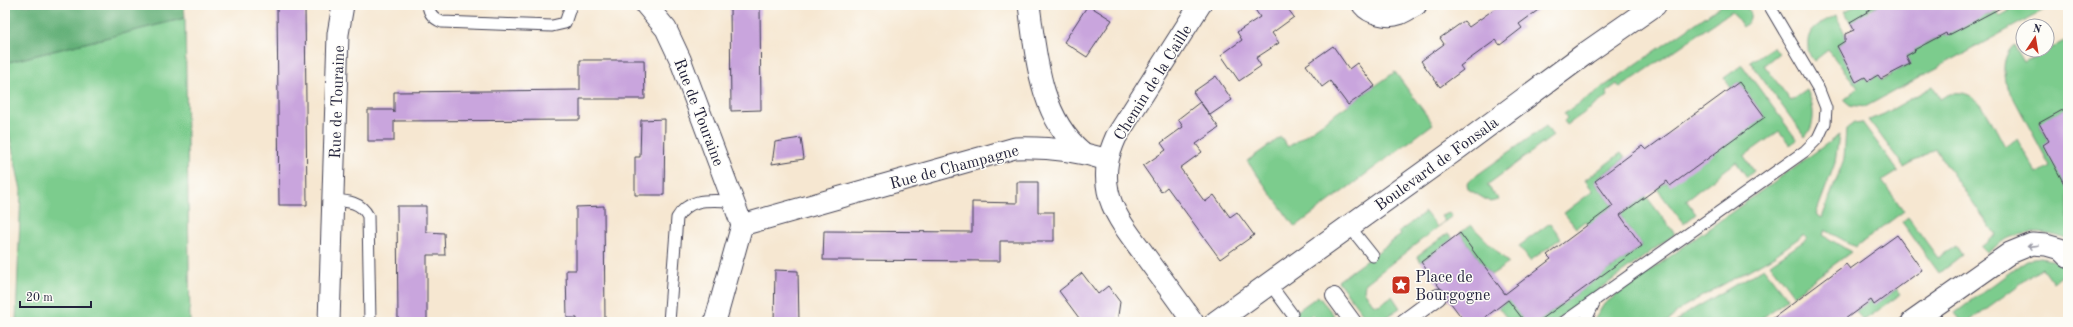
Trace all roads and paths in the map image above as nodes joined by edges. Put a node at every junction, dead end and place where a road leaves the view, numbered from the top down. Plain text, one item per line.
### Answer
1 (343, 5) edge
2 (428, 5) edge
3 (570, 5) edge
4 (646, 5) edge
5 (1029, 5) edge
6 (1200, 5) edge
7 (1363, 5) edge
8 (1416, 5) edge
9 (1655, 5) edge
10 (1769, 5) edge
11 (1082, 152) junction
12 (1107, 160) junction
13 (333, 200) junction
14 (733, 201) junction
15 (742, 225) junction
16 (1349, 226) junction
17 (1372, 256) dead end
18 (2068, 258) edge
19 (1269, 284) junction
20 (1334, 296) dead end
21 (1438, 297) dead end
22 (1598, 298) junction
23 (1292, 314) dead end
24 (329, 322) edge
25 (370, 322) edge
26 (669, 322) edge
27 (715, 322) edge
28 (1193, 322) edge
29 (1216, 322) edge
30 (1353, 322) edge
31 (1404, 322) edge
32 (1564, 322) edge
33 (1585, 322) edge
34 (1912, 322) edge

1 - 13 street, Rue de Touraine
2 - 3 lane
4 - 14 street, Rue de Touraine
5 - 11 street
6 - 12 street, Chemin de la Caille
7 - 8 street
9 - 16 street, Boulevard de Fonsala
10 - 22 lane
11 - 12 street, Rue de Champagne
11 - 15 street, Rue de Champagne
12 - 28 street
13 - 24 street, Rue de Touraine
13 - 25 lane
14 - 15 street, Rue de Touraine
14 - 26 lane
15 - 27 street
16 - 17 lane
16 - 19 street, Boulevard de Fonsala
18 -> 34 street
19 - 23 lane
19 - 29 street, Boulevard de Fonsala
20 - 30 street
21 - 31 street
22 - 32 lane
22 - 33 lane

